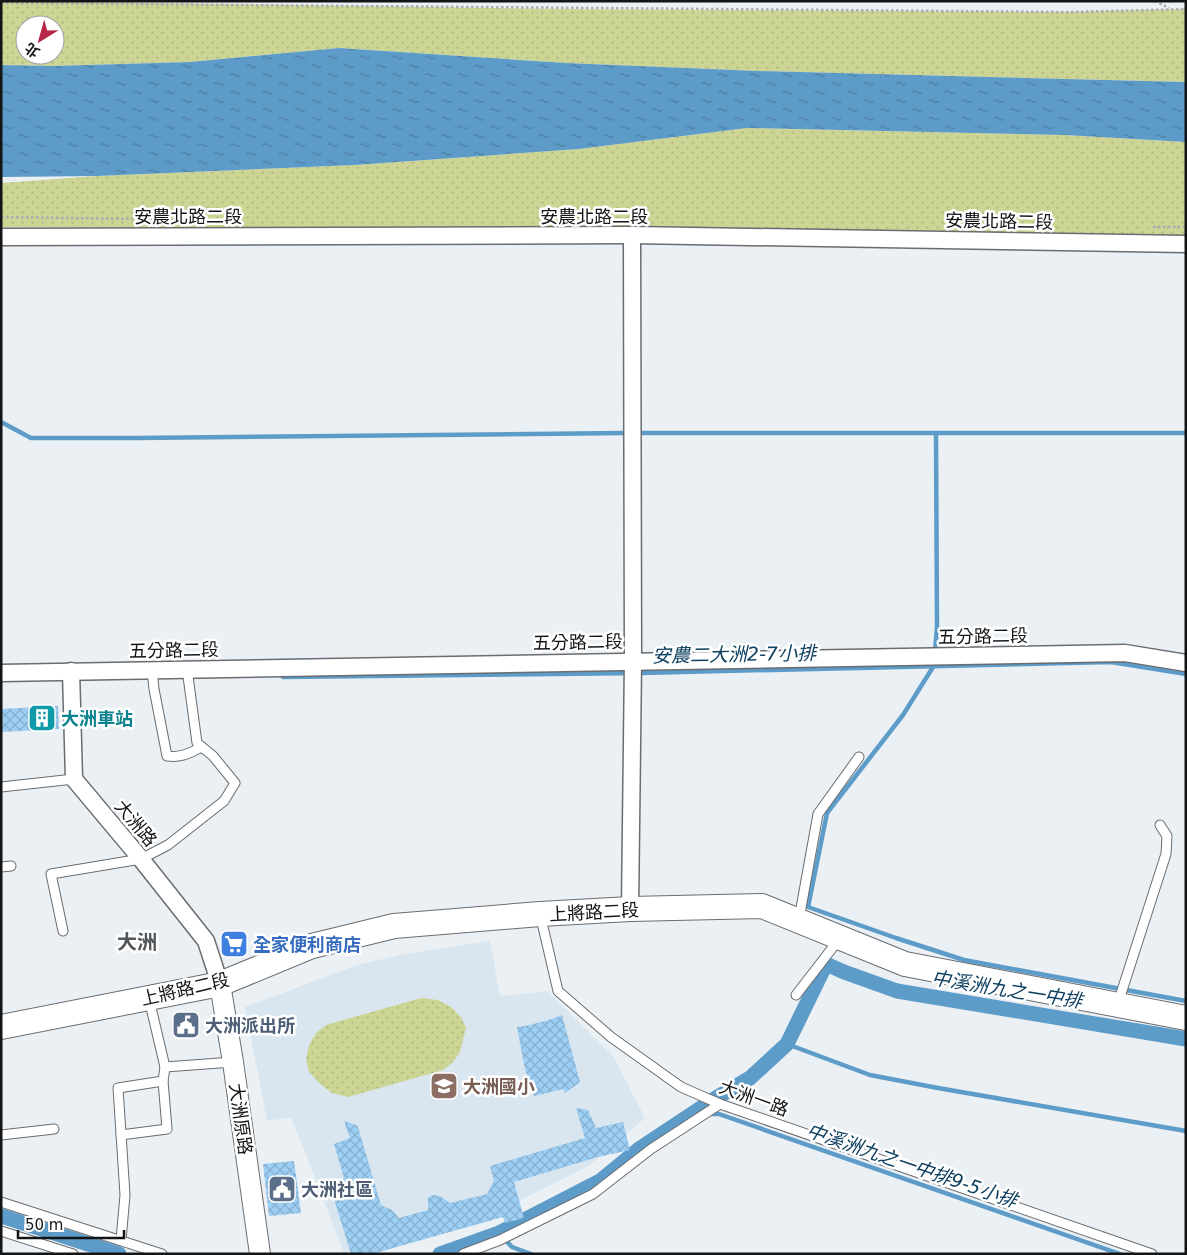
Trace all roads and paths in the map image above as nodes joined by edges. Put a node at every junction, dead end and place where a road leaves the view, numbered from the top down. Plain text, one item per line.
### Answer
1 (1155, 1) edge
2 (1, 3) edge
3 (1170, 9) junction
4 (1186, 9) edge
5 (632, 236) junction
6 (1, 237) edge
7 (1186, 244) edge
8 (633, 661) junction
9 (1186, 663) edge
10 (188, 669) junction
11 (152, 670) junction
12 (71, 672) junction
13 (1, 673) edge
14 (202, 747) junction
15 (859, 757) dead end
16 (74, 779) junction
17 (1, 787) edge
18 (1160, 825) dead end
19 (141, 859) junction
20 (630, 909) junction
21 (540, 914) junction
22 (798, 920) junction
23 (63, 931) dead end
24 (840, 938) junction
25 (220, 984) junction
26 (796, 995) dead end
27 (149, 999) junction
28 (1117, 1006) junction
29 (1186, 1018) edge
30 (1, 1027) edge
31 (233, 1062) junction
32 (165, 1067) junction
33 (163, 1081) junction
34 (720, 1104) junction
35 (54, 1129) dead end
36 (121, 1135) junction
37 (1, 1136) edge
38 (1, 1202) edge
39 (1, 1231) edge
40 (121, 1240) junction
41 (73, 1254) edge
42 (162, 1254) edge
43 (260, 1254) edge
44 (463, 1254) edge
45 (1152, 1254) edge

1 - 3 path
2 - 3 path
3 - 4 path
5 - 6 street, 安農北路二段
5 - 7 street, 安農北路二段
5 - 8 street
8 - 9 street, 五分路二段
8 - 10 street, 五分路二段
8 - 20 street
10 - 11 street, 五分路二段
10 - 14 lane
11 - 12 street, 五分路二段
11 - 14 lane
12 - 13 street, 五分路二段
12 - 16 street
14 - 19 lane
15 - 22 lane
16 - 17 lane
16 - 19 street, 大洲路
18 - 28 lane
19 - 23 lane
19 - 25 street, 大洲路
20 - 21 main road, 上將路二段
20 - 22 main road, 上將路二段
21 - 25 main road, 上將路二段
21 - 34 lane, 大洲一路
22 - 24 main road, 上將路二段
24 - 26 lane
24 - 28 main road, 上將路二段
25 - 27 main road, 上將路二段
25 - 31 street, 大洲原路
27 - 30 main road, 上將路二段
27 - 32 lane
28 - 29 main road, 上將路二段
31 - 32 lane
31 - 43 street, 大洲原路
32 - 33 lane
33 - 36 lane
33 - 36 lane
34 - 44 lane
34 - 45 lane, 大洲一路
35 - 37 lane
36 - 40 lane
38 - 40 lane
39 - 41 lane
40 - 42 lane

